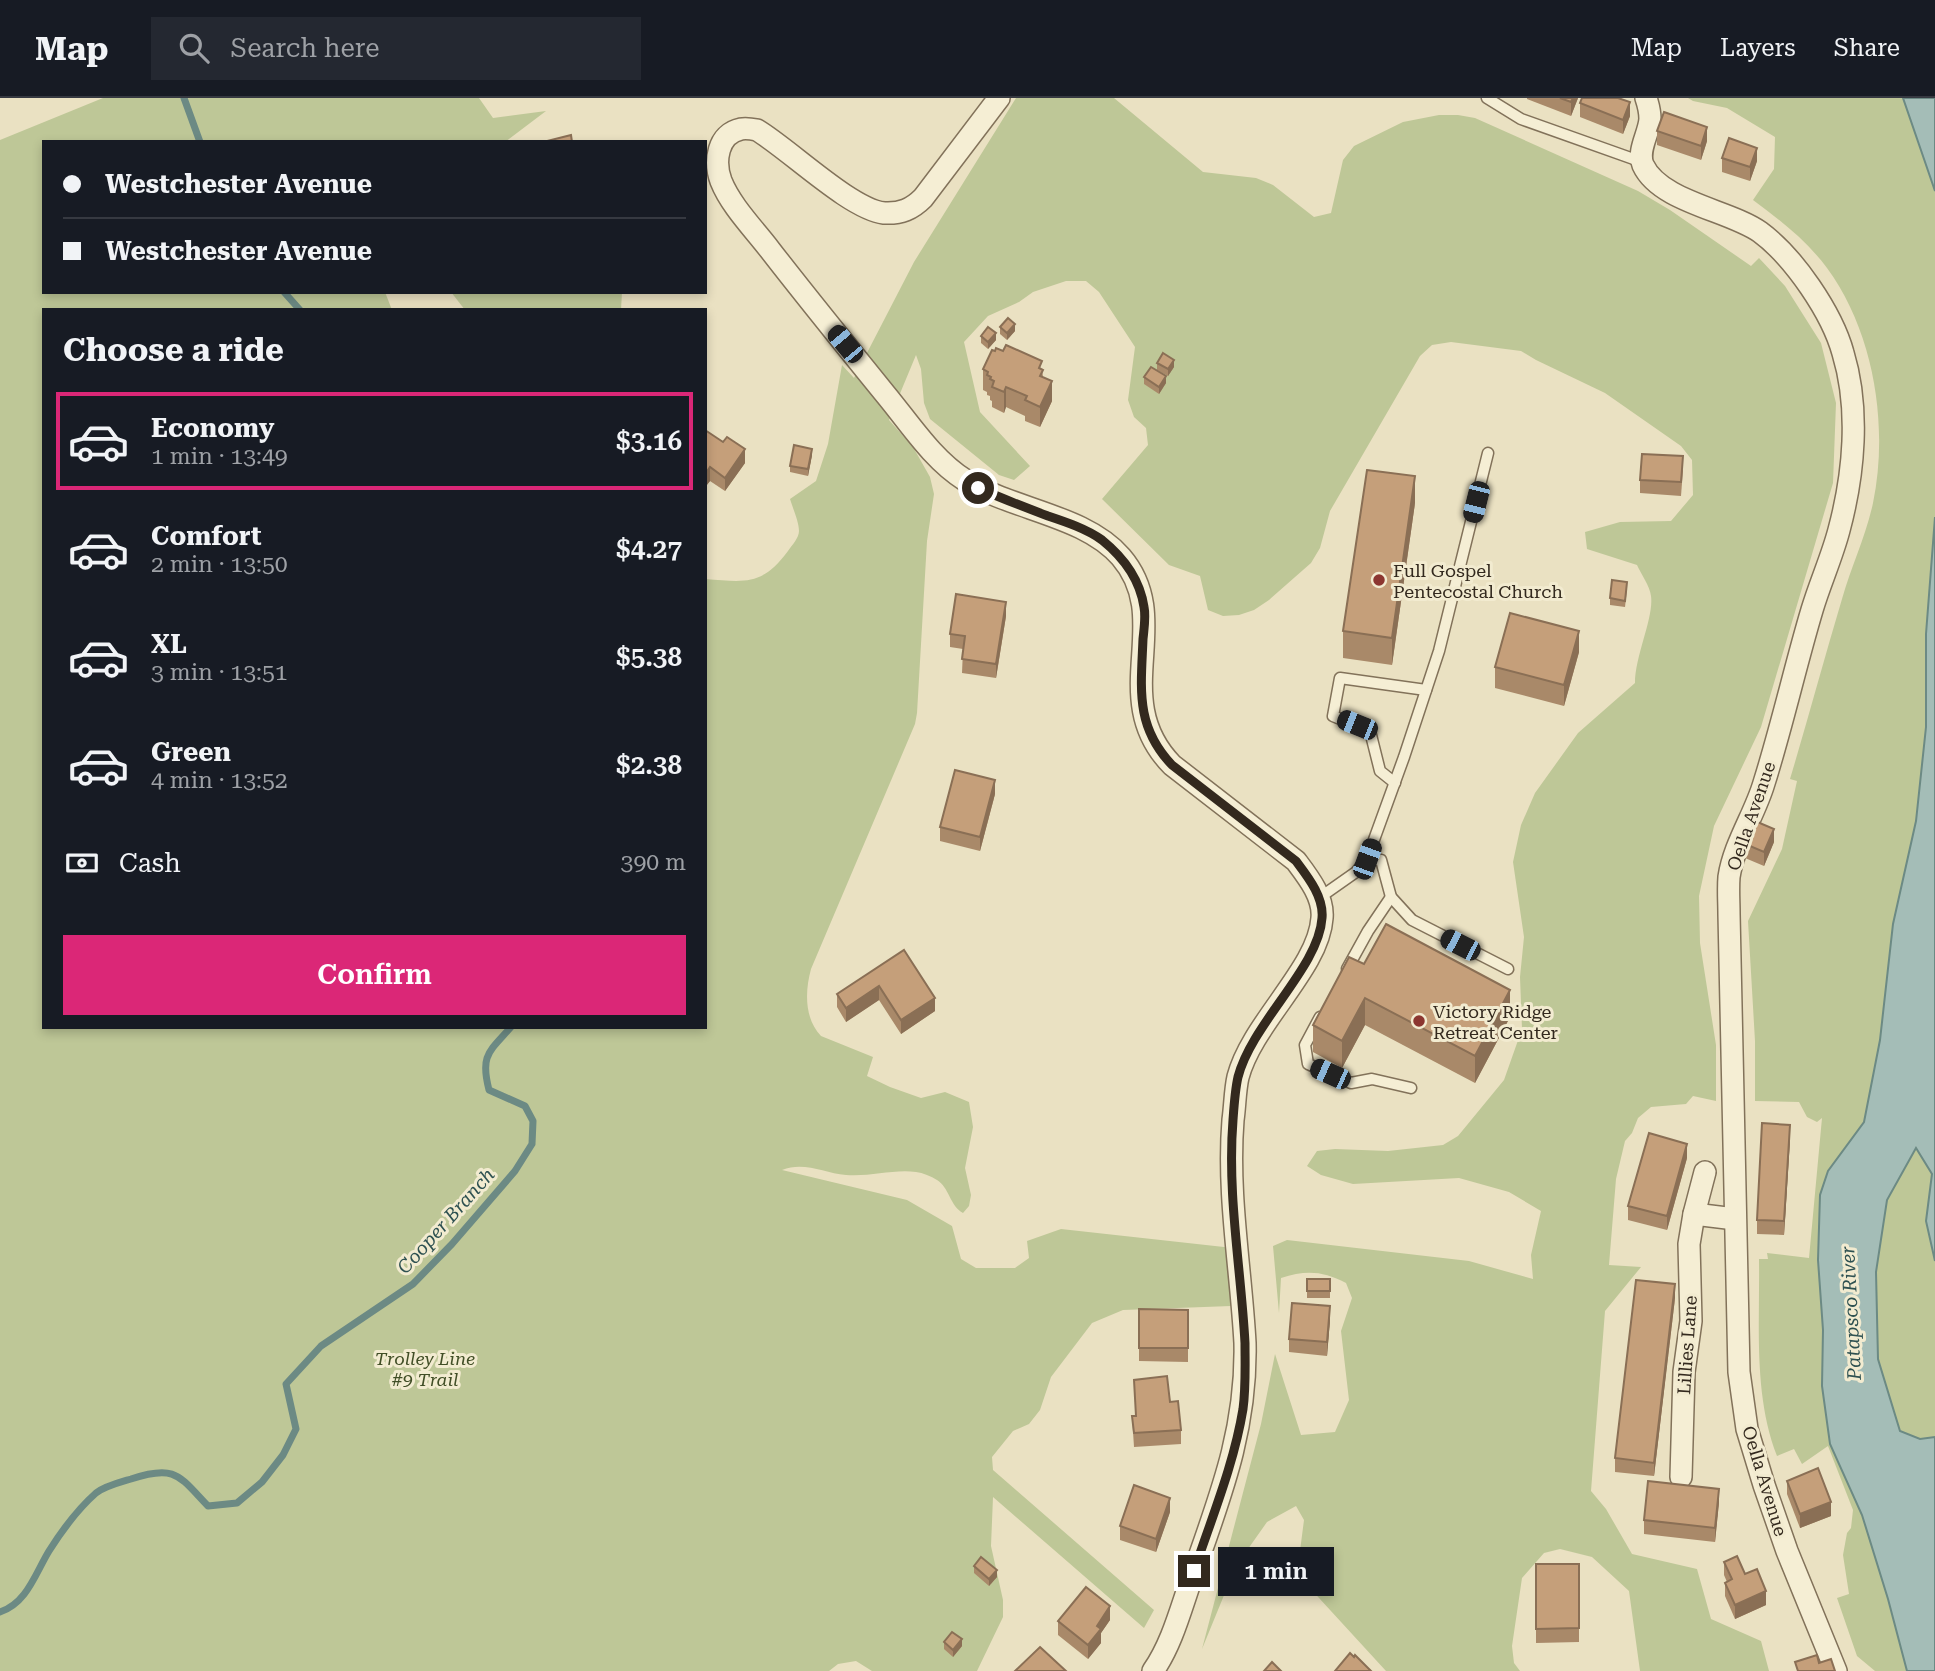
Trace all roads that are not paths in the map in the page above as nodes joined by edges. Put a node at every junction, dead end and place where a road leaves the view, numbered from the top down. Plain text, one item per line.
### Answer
1 (999, 98) edge
2 (1487, 98) edge
3 (1646, 98) edge
4 (1642, 162) junction
5 (1488, 453) dead end
6 (1426, 690) junction
7 (1395, 783) junction
8 (1367, 859) junction
9 (1391, 897) junction
10 (1319, 898) junction
11 (1508, 969) dead end
12 (1338, 984) edge
13 (1326, 1006) edge
14 (1411, 1088) dead end
15 (1705, 1172) dead end
16 (1694, 1214) junction
17 (1735, 1219) junction
18 (1681, 1477) dead end
19 (1153, 1671) edge
20 (1836, 1671) edge

1 - 10 street
2 - 4 lane
3 - 4 street
4 - 17 street, Oella Avenue
5 - 6 lane
6 - 7 lane
6 - 7 lane
7 - 8 lane
8 - 9 lane
8 - 10 lane
9 - 11 lane
9 - 12 lane
10 - 19 street
13 - 14 lane
15 - 16 street, Lillies Lane
16 - 17 street
16 - 18 street, Lillies Lane
17 - 20 street, Oella Avenue

